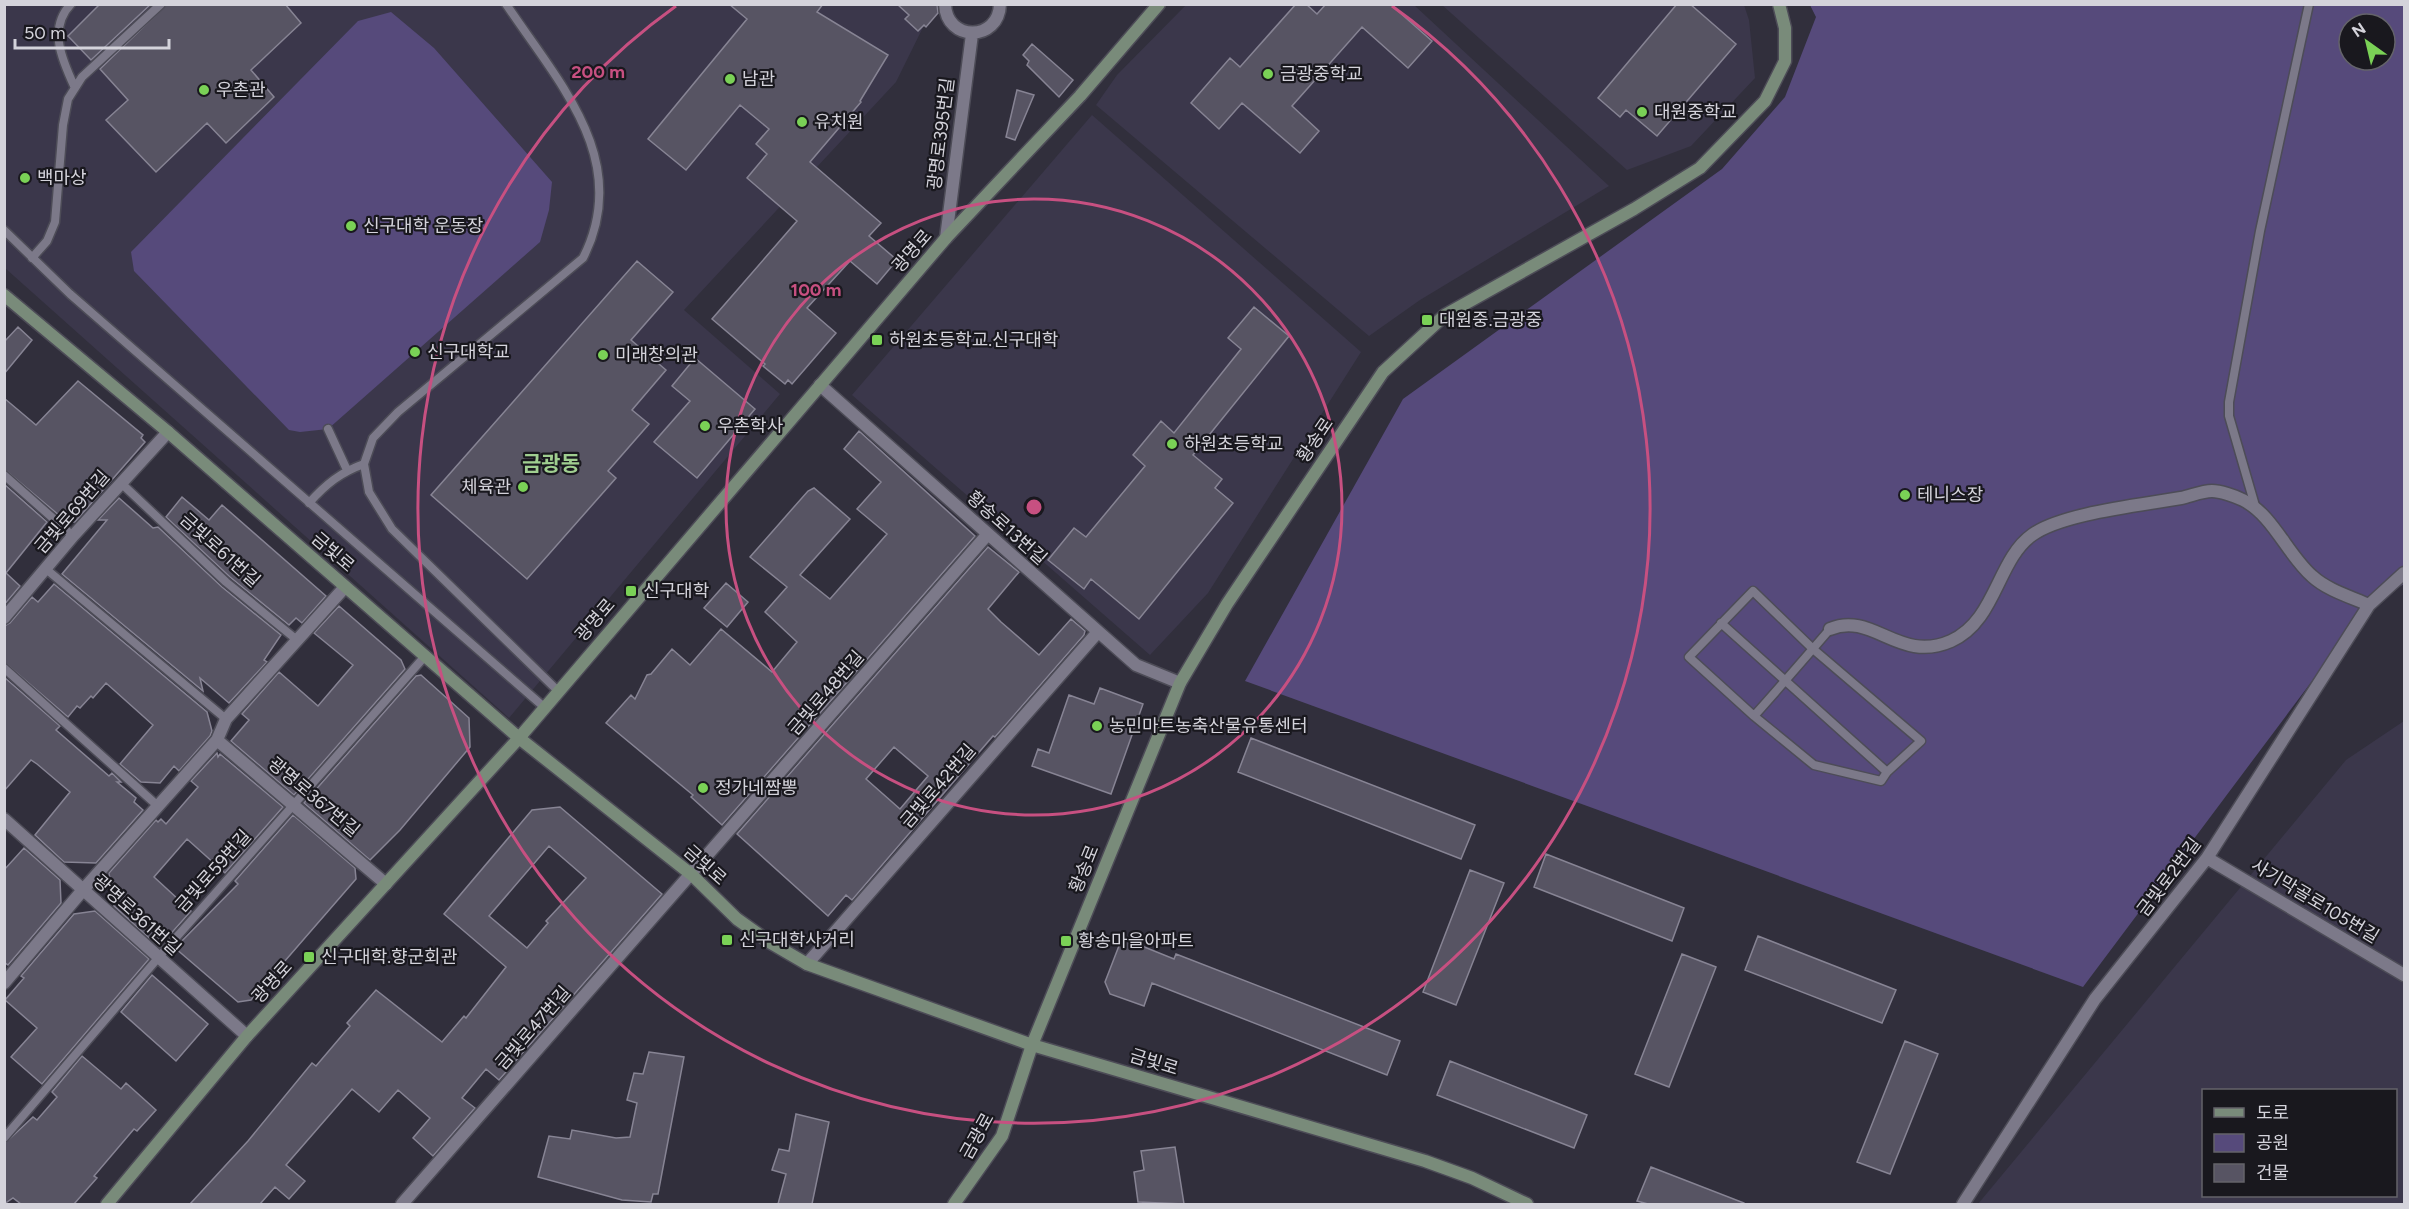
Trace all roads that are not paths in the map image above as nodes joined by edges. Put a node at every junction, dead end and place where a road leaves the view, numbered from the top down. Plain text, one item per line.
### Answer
1 (71, 4) edge
2 (161, 4) edge
3 (506, 4) edge
4 (945, 4) edge
5 (1000, 4) edge
6 (1159, 4) edge
7 (1779, 4) edge
8 (2309, 4) edge
9 (972, 34) junction
10 (75, 88) junction
11 (4, 230) edge
12 (946, 238) junction
13 (32, 258) junction
14 (4, 295) edge
15 (820, 385) junction
16 (328, 429) dead end
17 (168, 432) junction
18 (364, 464) junction
19 (347, 470) junction
20 (4, 476) edge
21 (121, 483) junction
22 (309, 503) junction
23 (2256, 510) junction
24 (987, 535) junction
25 (73, 536) junction
26 (46, 569) junction
27 (2404, 573) edge
28 (345, 587) junction
29 (2369, 605) junction
30 (4, 618) edge
31 (1721, 623) junction
32 (1830, 629) joint
33 (1097, 633) junction
34 (297, 640) junction
35 (1813, 649) junction
36 (426, 655) junction
37 (4, 668) edge
38 (1785, 680) junction
39 (1180, 683) junction
40 (558, 691) junction
41 (544, 707) junction
42 (1754, 716) junction
43 (226, 719) junction
44 (519, 738) junction
45 (217, 740) junction
46 (1887, 772) junction
47 (295, 804) junction
48 (159, 807) junction
49 (5, 819) edge
50 (2207, 858) junction
51 (692, 875) junction
52 (386, 884) junction
53 (82, 891) junction
54 (158, 958) junction
55 (807, 964) junction
56 (2404, 975) edge
57 (4, 983) edge
58 (247, 1036) junction
59 (1032, 1045) junction
60 (4, 1138) edge
61 (107, 1204) edge
62 (402, 1204) edge
63 (954, 1204) edge
64 (1527, 1204) edge
65 (1963, 1204) edge

1 - 10 lane
2 - 10 lane
3 - 18 lane
4 - 9 street
5 - 9 street
6 - 12 street, 광명로
7 - 39 street, 황송로
8 - 23 lane
9 - 12 street, 광명로395번길
10 - 13 lane
11 - 13 lane
12 - 15 street, 광명로
13 - 22 lane
14 - 17 street, 금빛로
15 - 24 street, 황송로13번길
15 - 40 street, 광명로
16 - 19 lane
17 - 21 street, 금빛로69번길
17 - 28 street, 금빛로
18 - 19 lane
18 - 40 lane
19 - 22 lane
20 - 25 lane
21 - 25 street, 금빛로69번길
21 - 34 lane, 금빛로61번길
22 - 41 lane
23 - 29 street
23 - 32 street
24 - 33 street, 황송로13번길
24 - 51 street, 금빛로48번길
25 - 26 street, 금빛로69번길
26 - 30 street, 금빛로69번길
26 - 43 lane
27 - 29 street, 금빛로2번길
28 - 34 street
28 - 36 street, 금빛로
29 - 50 street, 금빛로2번길
31 - 35 lane
31 - 38 lane
31 - 42 lane
32 - 35 lane
33 - 39 street, 황송로13번길
33 - 55 street, 금빛로42번길
34 - 43 street
35 - 38 lane
35 - 46 lane
36 - 44 street, 금빛로
36 - 47 lane, 금빛로59번길
37 - 48 lane
38 - 42 lane
38 - 46 lane
39 - 59 street, 황송로
40 - 41 street, 광명로
41 - 44 street, 광명로
42 - 46 lane
43 - 45 street
44 - 51 street, 금빛로
44 - 52 street, 광명로
45 - 47 street, 광명로367번길
45 - 48 street
47 - 52 street, 광명로367번길
47 - 54 lane, 금빛로59번길
48 - 53 street
49 - 53 street, 광명로361번길
50 - 56 street, 사기막골로105번길
50 - 65 street, 금빛로2번길
51 - 55 street, 금빛로
51 - 62 street, 금빛로47번길
52 - 58 street, 광명로
53 - 54 street, 광명로361번길
53 - 57 street
54 - 58 street, 광명로361번길
54 - 60 lane, 금빛로59번길
55 - 59 street, 금빛로
58 - 61 street, 광명로
59 - 63 street, 금광로
59 - 64 street, 금빛로

